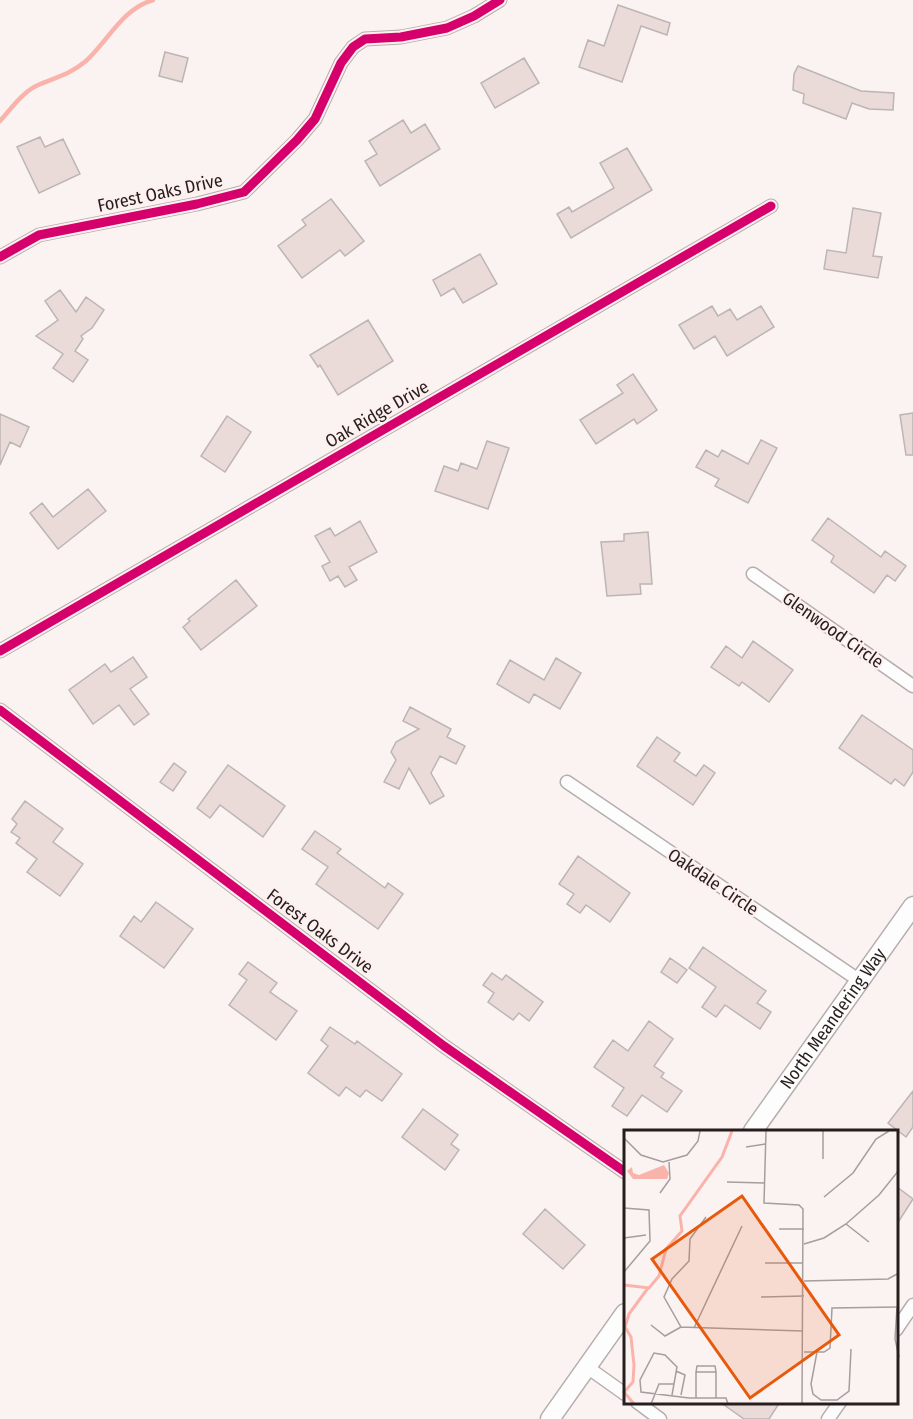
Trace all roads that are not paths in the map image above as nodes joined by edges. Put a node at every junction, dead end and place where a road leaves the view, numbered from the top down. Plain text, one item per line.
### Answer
1 (500, 0) edge
2 (771, 206) dead end
3 (0, 257) edge
4 (753, 574) dead end
5 (0, 651) edge
6 (913, 686) edge
7 (0, 710) edge
8 (567, 782) dead end
9 (913, 906) edge
10 (860, 981) junction
11 (754, 1130) edge
12 (624, 1171) edge
13 (913, 1305) edge
14 (624, 1314) edge
15 (898, 1328) edge
16 (587, 1367) junction
17 (624, 1393) edge
18 (640, 1404) edge
19 (839, 1404) edge
20 (550, 1419) edge
21 (660, 1419) edge
22 (828, 1419) edge

1 - 3 street, Forest Oaks Drive
2 - 5 street, Oak Ridge Drive
4 - 6 street, Glenwood Circle
7 - 12 street, Forest Oaks Drive
8 - 10 street, Oakdale Circle
9 - 10 street, North Meandering Way
10 - 11 street, North Meandering Way
13 - 15 street
14 - 16 street
16 - 17 street
16 - 20 street
18 - 21 street
19 - 22 street

